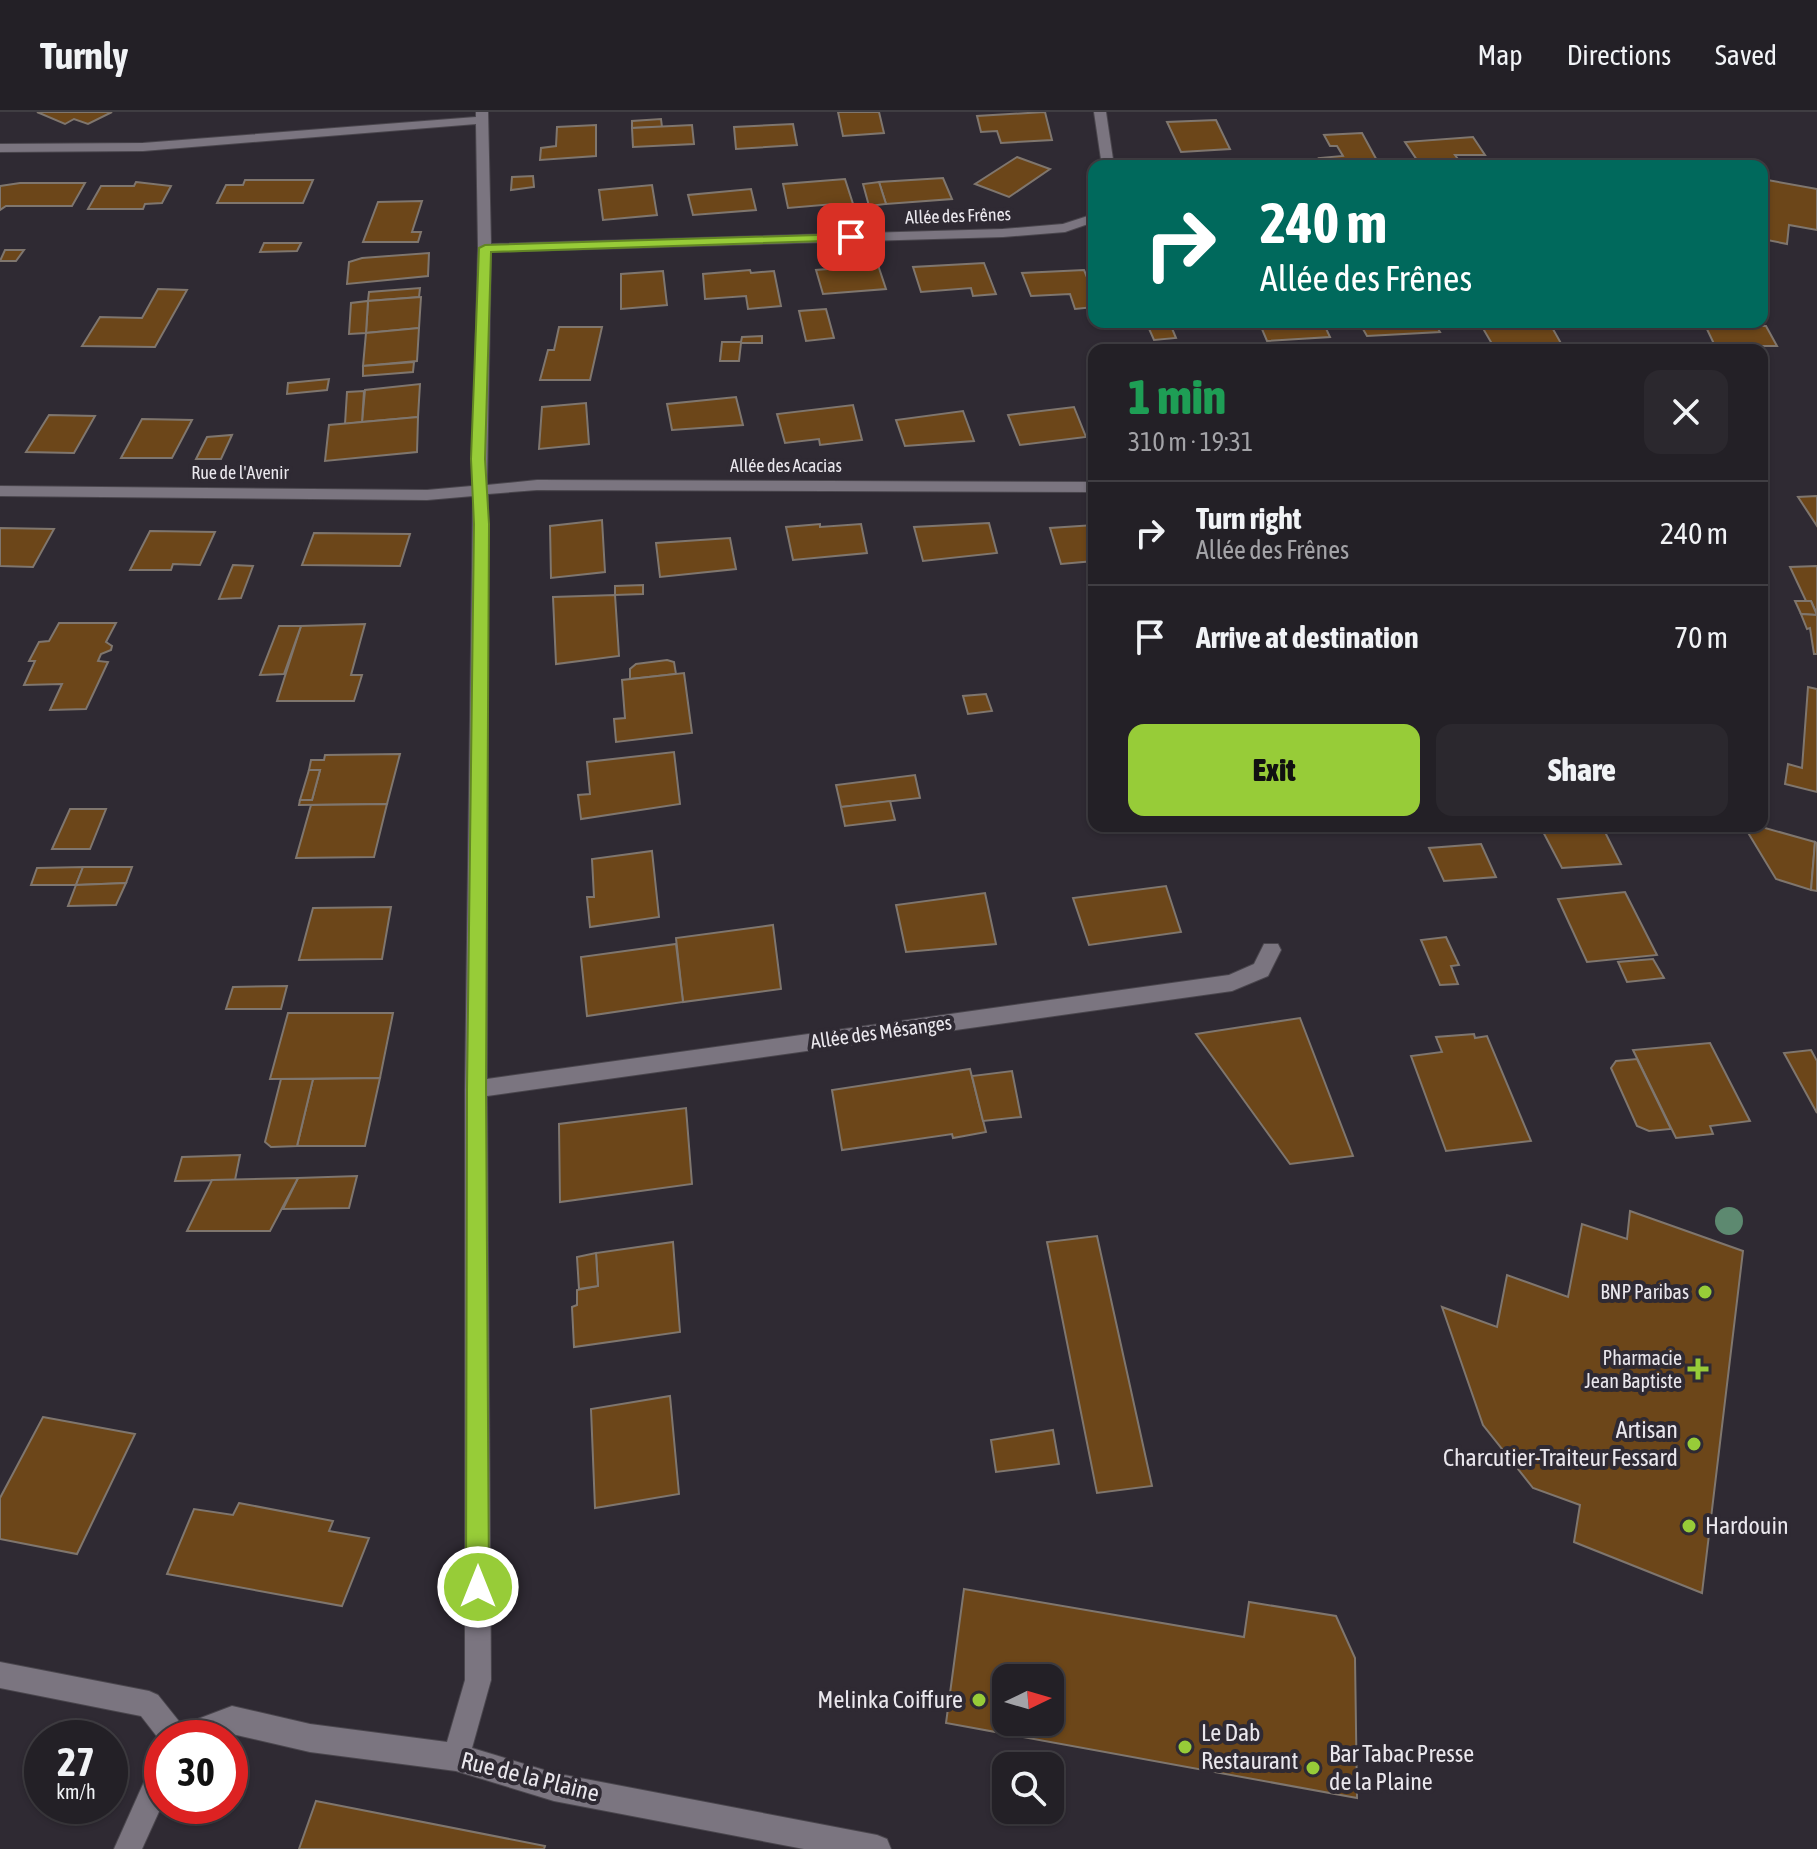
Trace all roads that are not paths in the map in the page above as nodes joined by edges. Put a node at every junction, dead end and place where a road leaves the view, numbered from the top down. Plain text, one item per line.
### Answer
1 (1100, 112) edge
2 (482, 116) edge
3 (0, 148) edge
4 (1107, 160) edge
5 (1088, 220) edge
6 (485, 248) junction
7 (1088, 487) edge
8 (0, 491) edge
9 (479, 491) junction
10 (1271, 950) dead end
11 (476, 1089) junction
12 (0, 1675) edge
13 (161, 1720) edge
14 (248, 1724) edge
15 (456, 1757) junction
16 (144, 1814) edge
17 (128, 1849) edge
18 (877, 1849) edge

1 - 4 street
2 - 3 street
2 - 6 street
5 - 6 street, Allée des Frênes
6 - 9 street
7 - 9 street, Allée des Acacias
8 - 9 street, Rue de l'Avenir
9 - 11 street
10 - 11 street, Allée des Mésanges
11 - 15 street
12 - 13 street
14 - 15 street, Rue de la Plaine
15 - 18 street, Rue de la Plaine
16 - 17 street

